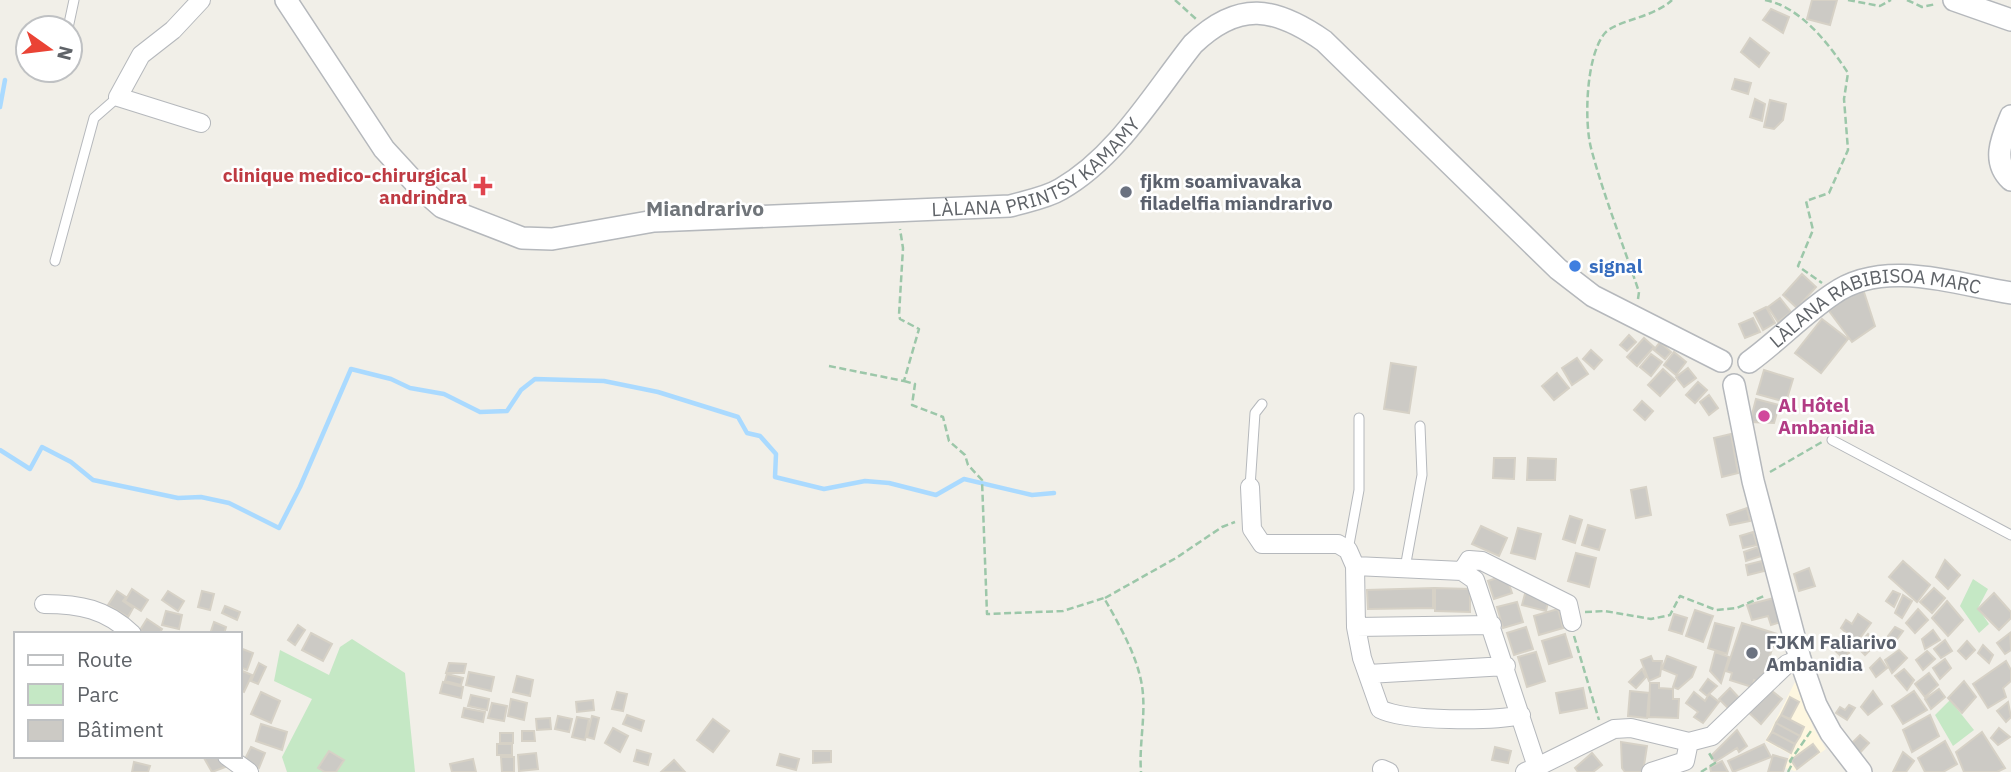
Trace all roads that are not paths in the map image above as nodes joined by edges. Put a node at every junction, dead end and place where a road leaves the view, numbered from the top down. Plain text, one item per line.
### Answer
1 (201, 0) edge
2 (286, 0) edge
3 (1947, 1) edge
4 (2011, 20) edge
5 (118, 97) junction
6 (2011, 116) edge
7 (201, 123) dead end
8 (2011, 180) edge
9 (55, 261) dead end
10 (2011, 293) edge
11 (1721, 361) junction
12 (1749, 362) junction
13 (1734, 386) junction
14 (1262, 404) dead end
15 (1359, 418) dead end
16 (1420, 426) dead end
17 (1832, 440) road end
18 (1250, 488) joint
19 (2011, 535) edge
20 (1351, 558) junction
21 (1405, 568) junction
22 (1462, 571) junction
23 (44, 604) dead end
24 (1576, 617) road end
25 (1492, 625) junction
26 (1356, 627) junction
27 (130, 632) edge
28 (1800, 659) junction
29 (1506, 666) junction
30 (1368, 674) junction
31 (1521, 715) junction
32 (1689, 741) junction
33 (230, 758) edge
34 (1531, 769) edge
35 (249, 772) edge
36 (1651, 772) edge
37 (1861, 772) edge

1 - 5 street
2 - 11 street, LÀLANA PRINTSY KAMAMY
3 - 4 street
5 - 7 street
5 - 9 lane
6 - 8 street
10 - 12 street, LÀLANA RABIBISOA MARC
11 - 12 street
11 - 13 street
12 - 13 street
13 - 28 street
14 - 18 lane
15 - 20 lane
16 - 21 lane
17 - 19 lane
18 - 20 street
20 - 21 street
20 - 26 street
21 - 22 street
22 - 24 street
22 - 25 street
23 - 27 street
25 - 26 street
25 - 29 street
26 - 30 street
28 - 32 street
28 - 37 street
29 - 30 street
29 - 31 street
30 - 31 street
31 - 34 street
32 - 34 street
32 - 36 street
33 - 35 street

